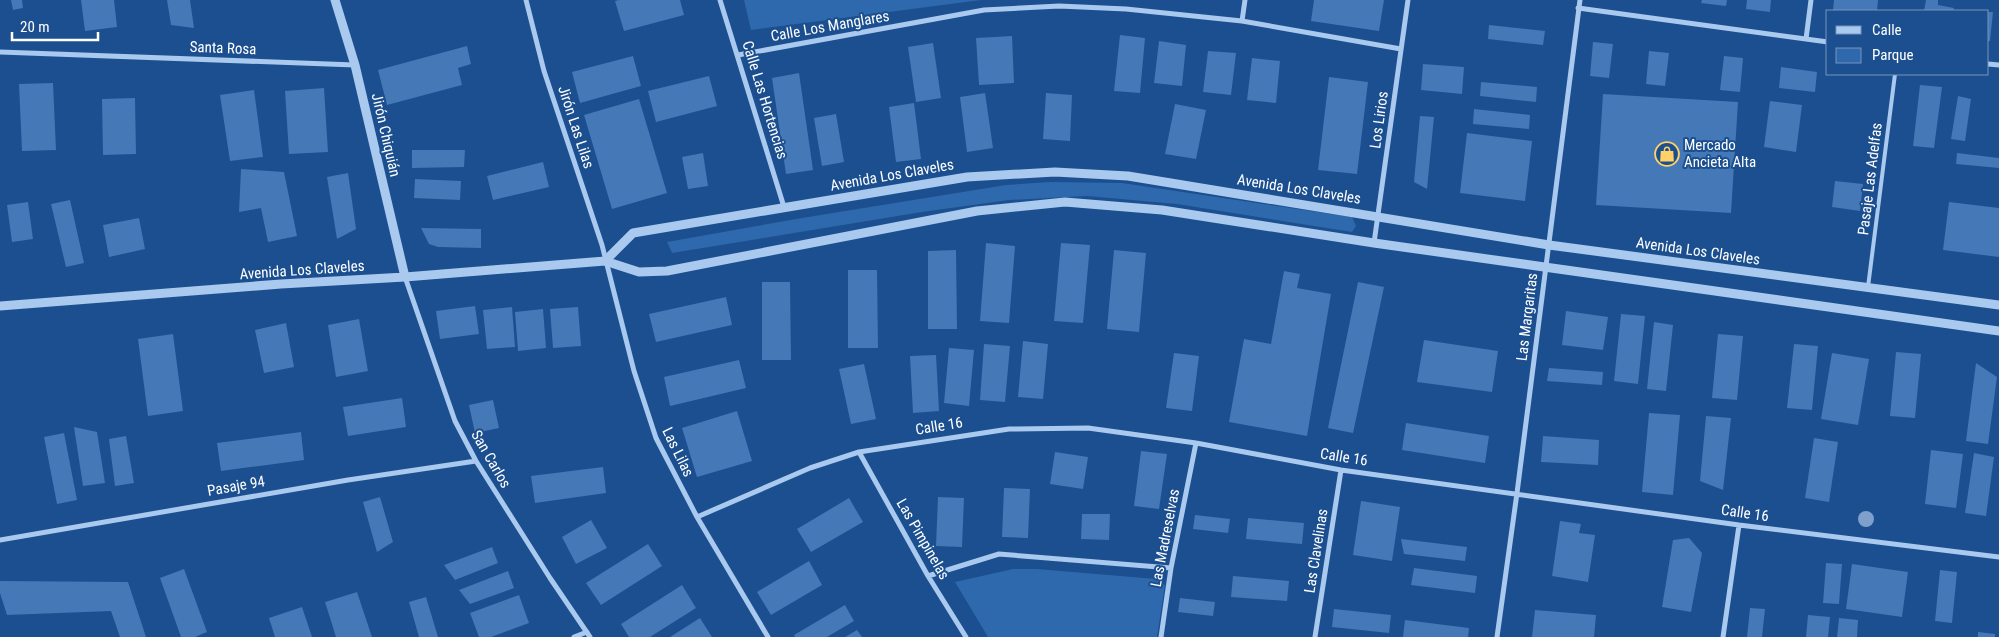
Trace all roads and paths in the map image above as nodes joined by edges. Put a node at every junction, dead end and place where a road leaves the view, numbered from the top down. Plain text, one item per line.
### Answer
1 (334, 0) edge
2 (526, 0) edge
3 (720, 0) edge
4 (1245, 0) edge
5 (1408, 0) edge
6 (1580, 0) edge
7 (1811, 0) edge
8 (1578, 8) junction
9 (1242, 21) junction
10 (1806, 38) junction
11 (1826, 42) edge
12 (1401, 49) junction
13 (0, 52) edge
14 (738, 55) junction
15 (355, 65) junction
16 (1895, 75) edge
17 (784, 208) junction
18 (1378, 216) junction
19 (1374, 243) junction
20 (1549, 245) junction
21 (605, 260) junction
22 (1546, 268) junction
23 (404, 277) junction
24 (1868, 287) junction
25 (1999, 305) edge
26 (0, 306) edge
27 (1999, 330) edge
28 (1196, 443) junction
29 (859, 452) junction
30 (476, 461) junction
31 (1341, 470) junction
32 (1517, 493) junction
33 (697, 517) junction
34 (1739, 525) junction
35 (0, 540) edge
36 (1999, 557) edge
37 (1170, 568) junction
38 (928, 576) junction
39 (589, 635) edge
40 (574, 637) edge
41 (768, 637) edge
42 (966, 637) edge
43 (1161, 637) edge
44 (1315, 637) edge
45 (1497, 637) edge
46 (1723, 637) edge

1 - 15 street, Jirón Chiquián
2 - 21 street, Jirón Las Lilas
3 - 14 street, Calle Las Hortencias
4 - 9 street
5 - 12 street, Los Lirios
6 - 8 street, Las Margaritas
7 - 10 street
8 - 10 street
8 - 20 street, Las Margaritas
9 - 12 street, Calle Los Manglares
9 - 14 street, Calle Los Manglares
10 - 11 street
12 - 18 street, Los Lirios
13 - 15 street, Santa Rosa
14 - 17 street, Calle Las Hortencias
15 - 23 street, Jirón Chiquián
16 - 24 lane, Pasaje Las Adelfas
17 - 18 street, Avenida Los Claveles
17 - 21 street, Avenida Los Claveles
18 - 19 street, Los Lirios
18 - 20 street, Avenida Los Claveles
19 - 21 street, Avenida Los Claveles
19 - 22 street, Avenida Los Claveles
20 - 22 street, Las Margaritas
20 - 24 street, Avenida Los Claveles
21 - 23 street, Avenida Los Claveles
21 - 33 street, Las Lilas
22 - 27 street, Avenida Los Claveles
22 - 32 street, Las Margaritas
23 - 26 street, Avenida Los Claveles
23 - 30 street, San Carlos
24 - 25 street, Avenida Los Claveles
28 - 29 street, Calle 16
28 - 31 street, Calle 16
28 - 37 street, Las Madreselvas
29 - 33 street, Calle 16
29 - 38 street, Las Pimpinelas
30 - 35 street, Pasaje 94
30 - 39 street, San Carlos
31 - 32 street, Calle 16
31 - 44 street, Las Clavelinas
32 - 34 street, Calle 16
32 - 45 street, Las Margaritas
33 - 41 street, Las Lilas
34 - 36 street, Calle 16
34 - 46 street
37 - 38 street
37 - 43 street, Las Madreselvas
38 - 42 street, Las Pimpinelas
39 - 40 street

